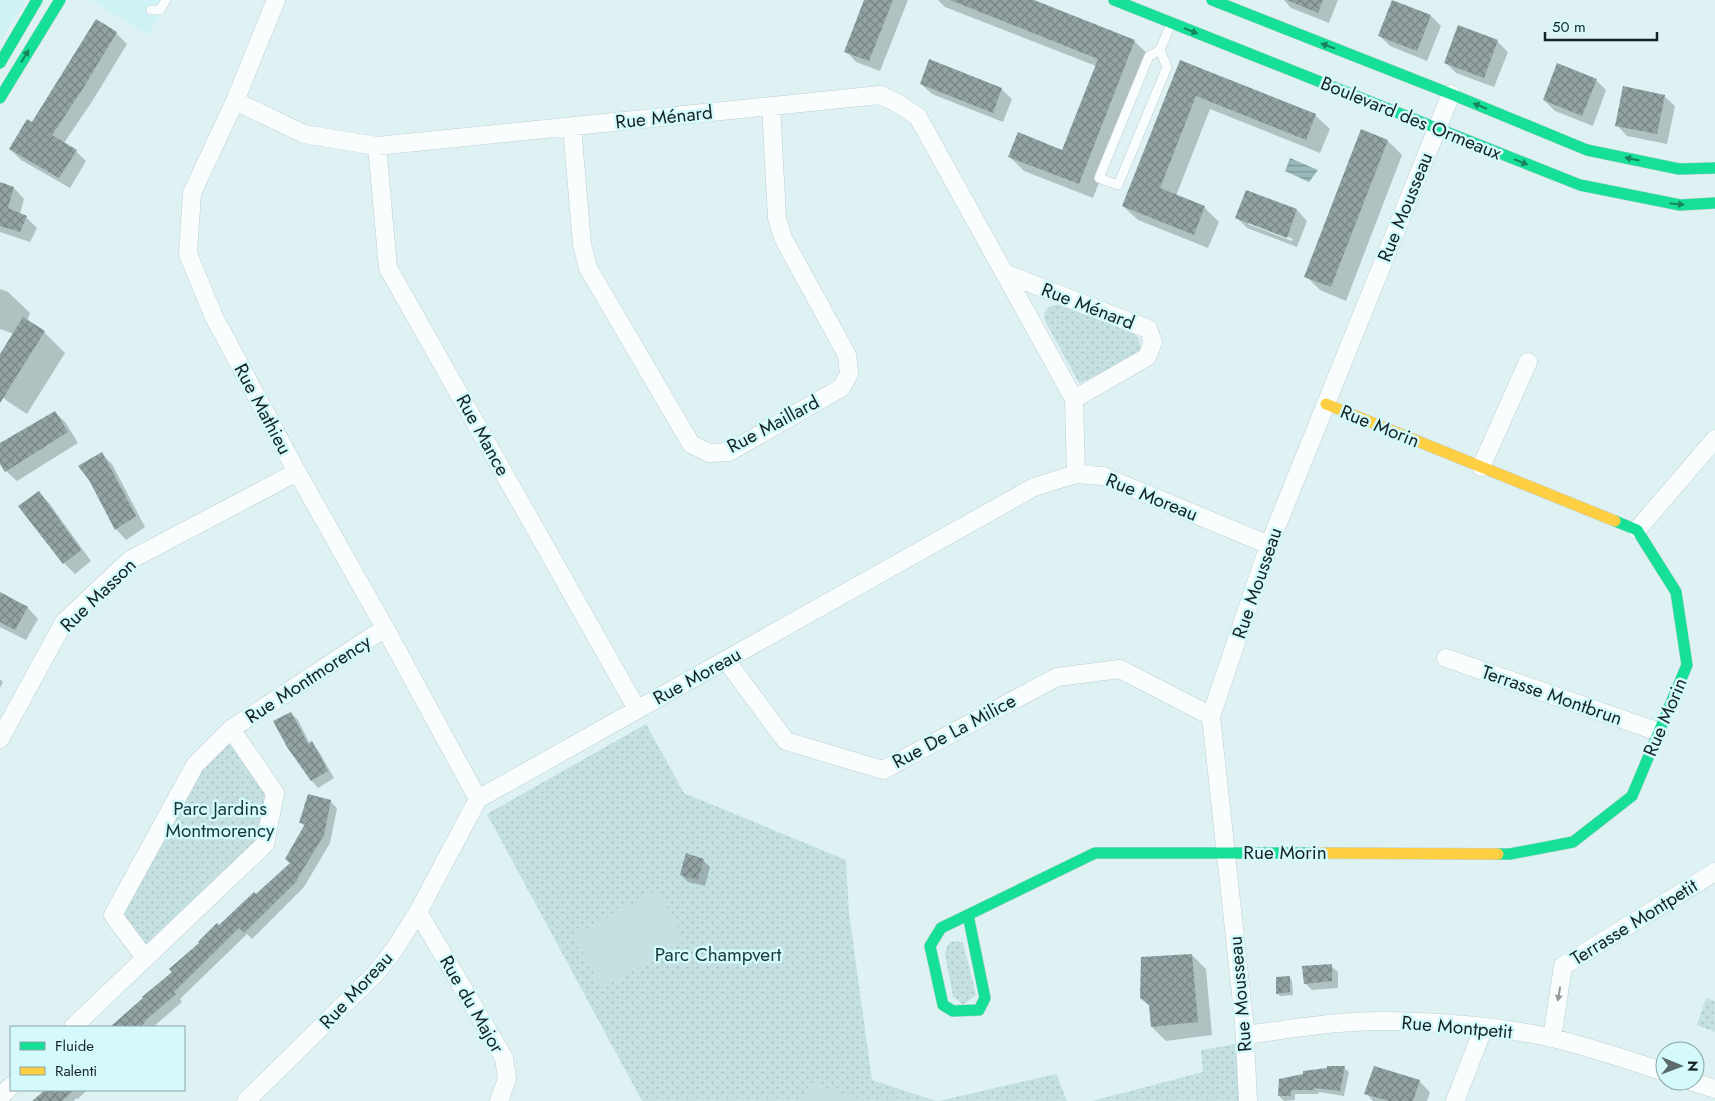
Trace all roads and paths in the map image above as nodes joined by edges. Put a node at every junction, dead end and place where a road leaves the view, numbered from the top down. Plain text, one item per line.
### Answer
1 (37, 0) edge
2 (60, 0) edge
3 (166, 0) edge
4 (276, 0) edge
5 (1114, 0) edge
6 (1212, 0) edge
7 (1148, 6) edge
8 (151, 10) dead end
9 (1171, 24) junction
10 (1160, 50) junction
11 (0, 62) edge
12 (1451, 94) junction
13 (0, 98) edge
14 (235, 101) junction
15 (770, 106) junction
16 (572, 127) junction
17 (1437, 129) junction
18 (378, 146) junction
19 (1715, 168) edge
20 (1715, 203) edge
21 (1004, 273) junction
22 (1528, 362) dead end
23 (1074, 398) junction
24 (1326, 404) junction
25 (1715, 439) edge
26 (1480, 467) junction
27 (297, 472) junction
28 (1076, 474) junction
29 (1637, 530) junction
30 (1269, 545) junction
31 (385, 628) junction
32 (1446, 658) dead end
33 (726, 660) junction
34 (637, 709) junction
35 (1211, 716) junction
36 (231, 729) junction
37 (1659, 732) junction
38 (0, 739) edge
39 (478, 798) junction
40 (1227, 852) junction
41 (1715, 872) edge
42 (418, 912) junction
43 (968, 915) junction
44 (146, 958) junction
45 (74, 1026) edge
46 (1484, 1027) junction
47 (1245, 1035) junction
48 (1552, 1038) junction
49 (1655, 1068) edge
50 (10, 1087) edge
51 (0, 1097) edge
52 (246, 1101) edge
53 (499, 1101) edge
54 (1248, 1101) edge
55 (1455, 1101) edge

1 - 11 street
13 -> 2 street
3 - 8 lane
4 - 14 street, Rue Mathieu
5 - 7 street, Boulevard des Ormeaux
12 -> 6 street, Boulevard des Ormeaux
7 - 9 street, Boulevard des Ormeaux
9 - 10 lane
9 -> 17 street, Boulevard des Ormeaux
10 - 10 lane
12 - 17 street, Rue Mousseau
19 -> 12 street, Boulevard des Ormeaux
14 - 18 street, Rue Ménard
14 - 27 street, Rue Mathieu
15 - 16 street, Rue Ménard
15 - 16 street, Rue Maillard
15 - 21 street, Rue Ménard
16 - 18 street, Rue Ménard
17 -> 20 street, Boulevard des Ormeaux
17 - 24 street, Rue Mousseau
18 - 34 street, Rue Mance
21 - 23 street, Rue Ménard
21 - 23 street, Rue Ménard
22 - 26 street
23 - 28 street, Rue Ménard
24 - 26 street, Rue Morin
24 - 30 street, Rue Mousseau
25 - 29 street
26 - 29 street, Rue Morin
27 - 31 street, Rue Mathieu
27 - 38 street, Rue Masson
28 - 30 street, Rue Moreau
28 - 33 street, Rue Moreau
29 - 37 street, Rue Morin
30 - 35 street, Rue Mousseau
31 - 36 street, Rue Montmorency
31 - 39 street, Rue Mathieu
32 - 37 street, Terrasse Montbrun
33 - 34 street, Rue Moreau
33 - 35 street, Rue De La Milice
34 - 39 street, Rue Moreau
35 - 40 street, Rue Mousseau
36 - 44 street, Rue Montmorency
36 - 44 street, Rue Montmorency
37 - 40 street, Rue Morin
39 - 42 street, Rue Moreau
40 - 43 street, Rue Morin
40 - 47 street, Rue Mousseau
41 -> 48 street, Terrasse Montpetit
42 - 52 street, Rue Moreau
42 - 53 street, Rue du Major
43 - 43 street, Rue Morin
44 - 45 street, Rue Montmorency
46 - 47 street, Rue Montpetit
46 - 48 street, Rue Montpetit
46 - 55 street
47 - 54 street, Rue Mousseau
48 - 49 street, Rue Montpetit
50 - 51 street

